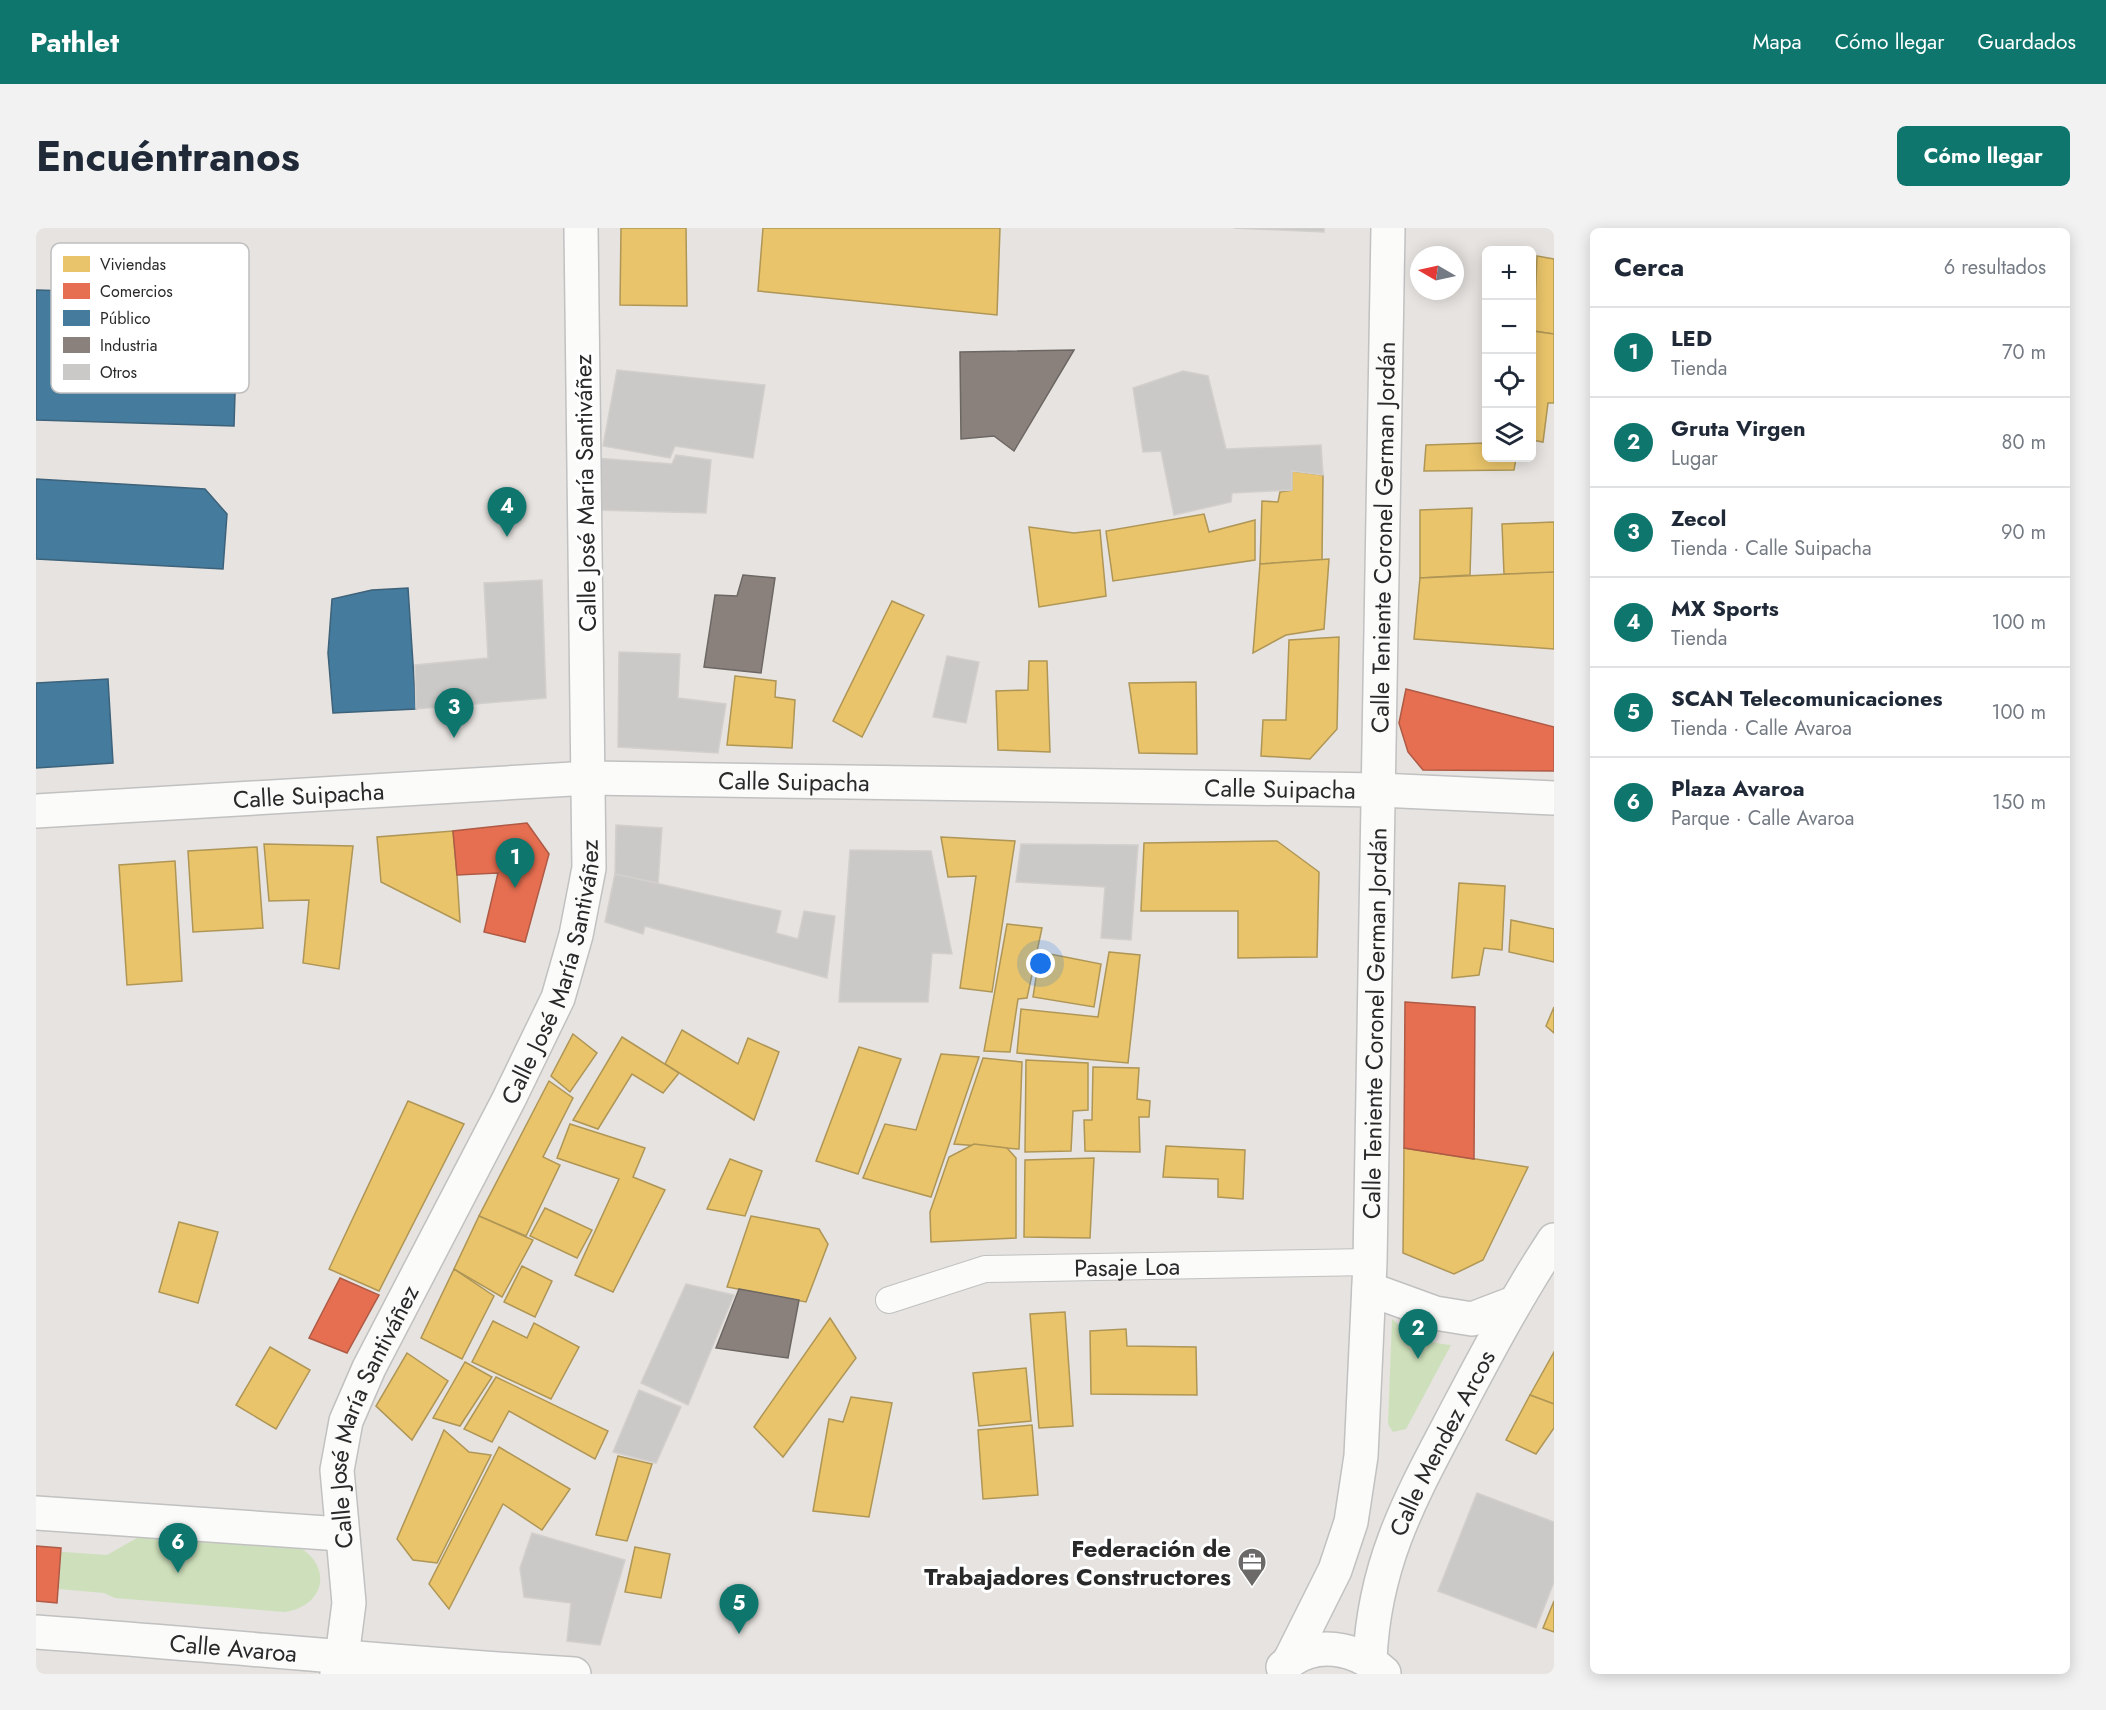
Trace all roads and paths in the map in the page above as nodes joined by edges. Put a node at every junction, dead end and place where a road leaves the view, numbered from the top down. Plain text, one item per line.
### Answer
1 (581, 228) edge
2 (1388, 228) edge
3 (589, 778) junction
4 (1379, 790) junction
5 (1554, 798) edge
6 (36, 811) edge
7 (1554, 1240) edge
8 (1370, 1276) junction
9 (890, 1300) dead end
10 (1514, 1303) junction
11 (36, 1513) edge
12 (341, 1534) junction
13 (36, 1632) edge
14 (340, 1666) edge
15 (1282, 1667) edge
16 (1378, 1667) edge
17 (574, 1674) edge

1 - 3 street, Calle José María Santiváñez
2 - 4 street, Calle Teniente Coronel German Jordán
3 - 4 street, Calle Suipacha
3 - 6 street, Calle Suipacha
3 - 12 street, Calle José María Santiváñez
4 - 5 street, Calle Suipacha
4 - 8 street, Calle Teniente Coronel German Jordán
7 - 10 street, Calle Mendez Arcos
8 - 9 lane, Pasaje Loa
8 - 10 street
8 - 15 street, Calle Teniente Coronel German Jordán
10 - 16 street, Calle Mendez Arcos
11 - 12 street
12 - 14 street, Calle José María Santiváñez
13 - 14 street, Calle Avaroa
14 - 17 street, Calle Avaroa
15 - 16 street

